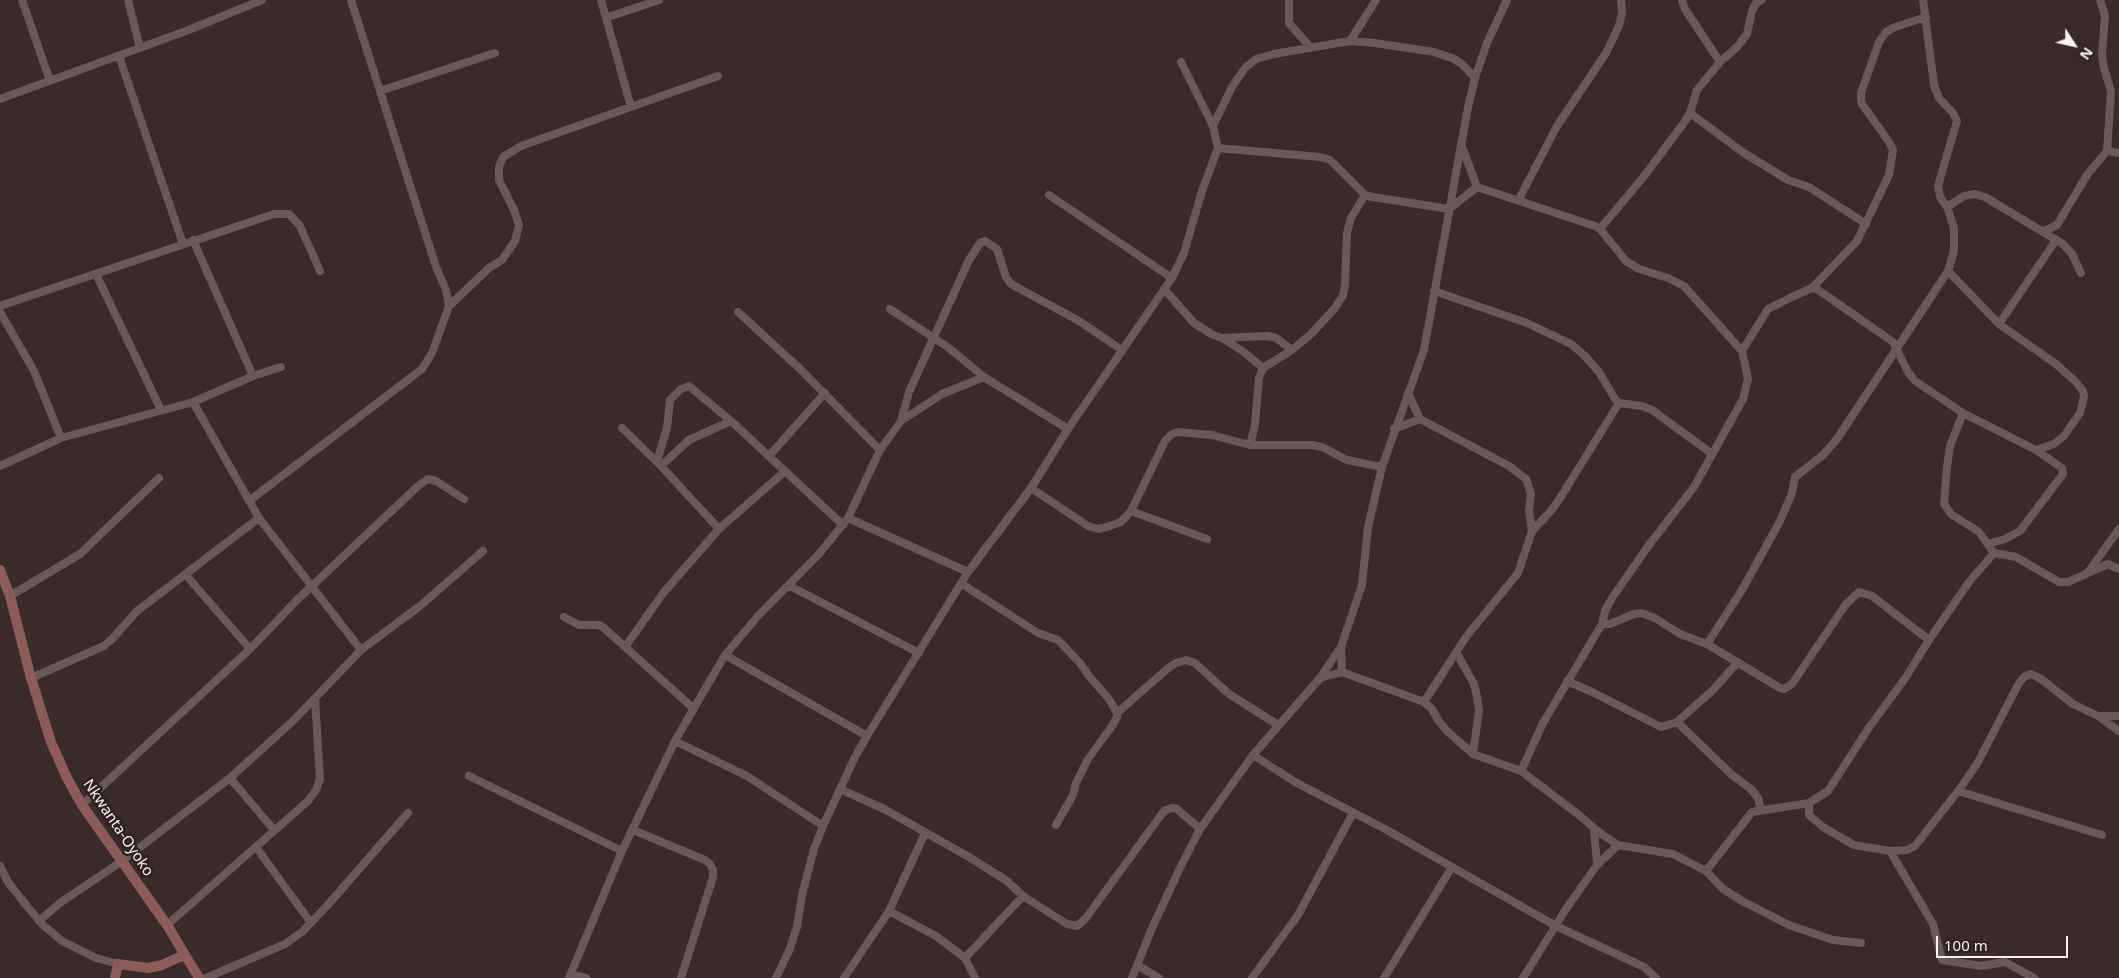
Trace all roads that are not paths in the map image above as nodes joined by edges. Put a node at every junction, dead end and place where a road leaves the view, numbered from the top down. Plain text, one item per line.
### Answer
1 (22, 0) edge
2 (128, 0) edge
3 (262, 0) edge
4 (351, 0) edge
5 (601, 0) edge
6 (659, 0) edge
7 (1289, 0) edge
8 (1376, 0) edge
9 (1507, 0) edge
10 (1621, 0) edge
11 (1682, 0) edge
12 (1762, 0) edge
13 (1923, 0) edge
14 (2100, 0) edge
15 (245, 3) edge
16 (608, 17) junction
17 (1926, 17) junction
18 (1350, 41) junction
19 (1310, 47) junction
20 (140, 48) junction
21 (495, 53) dead end
22 (118, 56) junction
23 (1181, 62) dead end
24 (1720, 62) junction
25 (718, 76) dead end
26 (1475, 78) junction
27 (50, 81) junction
28 (380, 91) junction
29 (0, 99) edge
30 (631, 107) junction
31 (1690, 113) junction
32 (1213, 126) junction
33 (1461, 144) junction
34 (1218, 148) junction
35 (2107, 150) junction
36 (2119, 153) edge
37 (1477, 186) junction
38 (1365, 194) junction
39 (1049, 195) dead end
40 (1519, 199) junction
41 (1947, 207) junction
42 (1449, 210) junction
43 (1866, 224) junction
44 (1600, 230) junction
45 (2044, 231) junction
46 (193, 240) junction
47 (2056, 240) junction
48 (183, 244) junction
49 (320, 271) dead end
50 (1948, 271) junction
51 (2081, 273) dead end
52 (96, 274) junction
53 (1172, 278) junction
54 (1812, 288) junction
55 (1164, 289) junction
56 (1434, 291) junction
57 (0, 306) edge
58 (449, 306) junction
59 (890, 309) dead end
60 (0, 312) edge
61 (738, 312) dead end
62 (1999, 324) junction
63 (934, 338) junction
64 (1222, 338) junction
65 (1897, 347) junction
66 (1122, 350) junction
67 (1292, 350) junction
68 (1742, 351) junction
69 (280, 367) dead end
70 (1263, 368) junction
71 (253, 376) junction
72 (984, 377) junction
73 (825, 393) junction
74 (1408, 393) junction
75 (193, 402) junction
76 (1619, 403) junction
77 (161, 410) junction
78 (1963, 413) junction
79 (1420, 419) junction
80 (731, 421) junction
81 (901, 421) junction
82 (622, 428) dead end
83 (1394, 428) junction
84 (1068, 429) junction
85 (61, 438) junction
86 (1250, 445) junction
87 (880, 450) junction
88 (2036, 450) junction
89 (1711, 453) junction
90 (769, 456) junction
91 (659, 464) junction
92 (0, 466) edge
93 (1382, 467) junction
94 (784, 472) junction
95 (159, 478) dead end
96 (1031, 488) junction
97 (464, 499) dead end
98 (249, 501) junction
99 (1131, 511) junction
100 (259, 518) junction
101 (848, 518) junction
102 (843, 525) junction
103 (718, 529) junction
104 (2119, 529) edge
105 (1532, 531) junction
106 (1207, 539) dead end
107 (1988, 544) junction
108 (483, 551) dead end
109 (1994, 552) junction
110 (2119, 569) edge
111 (0, 570) edge
112 (968, 572) junction
113 (185, 574) junction
114 (2087, 574) junction
115 (962, 584) junction
116 (312, 586) junction
117 (790, 586) junction
118 (10, 596) junction
119 (564, 617) dead end
120 (1602, 624) junction
121 (1929, 640) junction
122 (1707, 644) junction
123 (625, 647) junction
124 (1341, 647) junction
125 (250, 649) junction
126 (361, 650) junction
127 (1456, 652) junction
128 (919, 653) junction
129 (725, 656) junction
130 (1738, 662) junction
131 (1342, 672) junction
132 (31, 678) junction
133 (1320, 678) junction
134 (1567, 681) junction
135 (315, 699) junction
136 (1424, 702) junction
137 (693, 708) junction
138 (1117, 713) junction
139 (2098, 716) junction
140 (2119, 716) edge
141 (1677, 722) junction
142 (1278, 725) junction
143 (2119, 731) edge
144 (867, 736) junction
145 (675, 741) junction
146 (1473, 754) junction
147 (1253, 755) junction
148 (1521, 772) junction
149 (469, 776) dead end
150 (230, 778) junction
151 (840, 789) junction
152 (1958, 791) junction
153 (1809, 804) junction
154 (82, 805) junction
155 (1761, 809) junction
156 (408, 813) dead end
157 (1353, 813) junction
158 (1056, 825) dead end
159 (823, 826) junction
160 (1594, 829) junction
161 (274, 830) junction
162 (633, 830) junction
163 (1200, 830) junction
164 (925, 833) junction
165 (2102, 835) dead end
166 (1618, 845) junction
167 (256, 847) junction
168 (622, 851) junction
169 (1890, 851) junction
170 (122, 861) junction
171 (1597, 865) junction
172 (0, 866) edge
173 (1452, 867) junction
174 (1706, 871) junction
175 (1023, 896) junction
176 (889, 911) junction
177 (39, 920) junction
178 (311, 923) junction
179 (167, 925) junction
180 (1556, 926) junction
181 (1861, 943) dead end
182 (184, 955) junction
183 (965, 958) junction
184 (118, 964) junction
185 (1137, 965) junction
186 (570, 976) edge
187 (115, 978) edge
188 (199, 978) edge
189 (206, 978) edge
190 (586, 978) edge
191 (681, 978) edge
192 (776, 978) edge
193 (844, 978) edge
194 (975, 978) edge
195 (1132, 978) edge
196 (1159, 978) edge
197 (1252, 978) edge
198 (1384, 978) edge
199 (1523, 978) edge
200 (1656, 978) edge
201 (2034, 978) edge

1 - 27 street
2 - 20 street
3 - 15 street
4 - 28 street
5 - 16 street
6 - 16 street
7 - 19 street
8 - 18 street
9 - 26 street
10 - 40 street
11 - 24 street
12 - 24 street
13 - 17 street
14 - 35 street
15 - 20 street
16 - 30 street
17 - 41 street
17 - 43 street
18 - 19 street
18 - 26 street
19 - 32 street
20 - 22 street
21 - 28 street
22 - 27 street
22 - 48 street
23 - 32 street
24 - 31 street
25 - 30 street
26 - 33 street
27 - 29 street
28 - 58 street
30 - 58 street
31 - 43 street
31 - 44 street
32 - 34 street
33 - 37 street
33 - 42 street
34 - 38 street
34 - 53 street
35 - 36 street
35 - 45 street
37 - 40 street
37 - 42 street
38 - 42 street
38 - 67 street
39 - 53 street
40 - 44 street
41 - 45 street
41 - 50 street
42 - 56 street
43 - 54 street
44 - 68 street
45 - 47 street
46 - 48 street
46 - 49 street
46 - 71 street
47 - 51 street
47 - 62 street
48 - 52 street
50 - 62 street
50 - 65 street
52 - 57 street
52 - 77 street
53 - 55 street
54 - 65 street
54 - 68 street
55 - 64 street
55 - 66 street
56 - 74 street
56 - 76 street
58 - 98 street
59 - 63 street
60 - 85 street
61 - 73 street
62 - 88 street
63 - 66 street
63 - 72 street
63 - 81 street
64 - 67 street
64 - 70 street
65 - 78 street
65 - 122 street
66 - 84 street
67 - 70 street
68 - 89 street
69 - 71 street
70 - 86 street
71 - 75 street
72 - 81 street
72 - 84 street
73 - 87 street
73 - 90 street
74 - 79 street
74 - 83 street
75 - 77 street
75 - 98 street
76 - 89 street
76 - 105 street
77 - 85 street
78 - 88 street
78 - 107 street
79 - 83 street
79 - 105 street
80 - 90 street
80 - 91 street
80 - 91 street
81 - 87 street
82 - 91 street
83 - 93 street
84 - 96 street
85 - 92 street
86 - 93 street
86 - 99 street
87 - 101 street
88 - 107 street
89 - 120 street
90 - 94 street
91 - 103 street
93 - 124 street
94 - 102 street
94 - 103 street
95 - 118 street
96 - 99 street
96 - 112 street
97 - 116 street
98 - 100 street
99 - 106 street
100 - 113 street
100 - 116 street
101 - 102 street
101 - 112 street
102 - 117 street
103 - 123 street
104 - 114 street
105 - 127 street
107 - 109 street
108 - 126 street
109 - 114 street
109 - 121 street
110 - 114 street
111 - 118 street, Nkwanta-Oyoko
112 - 115 street
113 - 125 street
113 - 132 street
115 - 128 street
115 - 138 street
116 - 125 street
116 - 126 street
117 - 128 street
117 - 129 street
118 - 132 street, Nkwanta-Oyoko
119 - 123 street
120 - 122 street
120 - 134 street
121 - 130 street
121 - 153 street
122 - 130 street
123 - 137 street
124 - 131 street
124 - 133 street
125 - 154 street
126 - 135 street
127 - 136 street
127 - 146 street
128 - 144 street
129 - 137 street
129 - 144 street
130 - 141 street
131 - 133 street
131 - 136 street
132 - 154 street, Nkwanta-Oyoko
133 - 142 street
134 - 141 street
134 - 148 street
135 - 150 street
135 - 161 street
136 - 146 street
137 - 145 street
138 - 142 street
138 - 158 street
139 - 140 street
139 - 143 street
139 - 152 street
141 - 155 street
142 - 147 street
144 - 151 street
145 - 159 street
145 - 162 street
146 - 148 street
147 - 157 street
147 - 163 street
148 - 160 street
149 - 168 street
150 - 161 street
150 - 170 street
151 - 159 street
151 - 164 street
152 - 165 street
152 - 169 street
153 - 155 street
153 - 169 street
154 - 170 street, Nkwanta-Oyoko
155 - 174 street
156 - 178 street
157 - 173 street
157 - 197 street
159 - 192 street
160 - 166 street
160 - 171 street
161 - 167 street
162 - 168 street
162 - 191 street
163 - 175 street
163 - 185 street
164 - 175 street
164 - 176 street
166 - 171 street
166 - 174 street
167 - 178 street
167 - 179 street
168 - 186 street
169 - 201 street
170 - 177 street
170 - 179 street, Nkwanta-Oyoko
171 - 180 street
172 - 177 street
173 - 180 street
173 - 198 street
174 - 181 street
175 - 183 street
176 - 183 street
176 - 193 street
177 - 184 street
178 - 189 street
179 - 182 street, Nkwanta-Oyoko
180 - 199 street
180 - 200 street
182 - 184 street
182 - 188 street, Nkwanta-Oyoko
183 - 194 street
184 - 187 street
185 - 195 street
185 - 196 street
186 - 190 street

